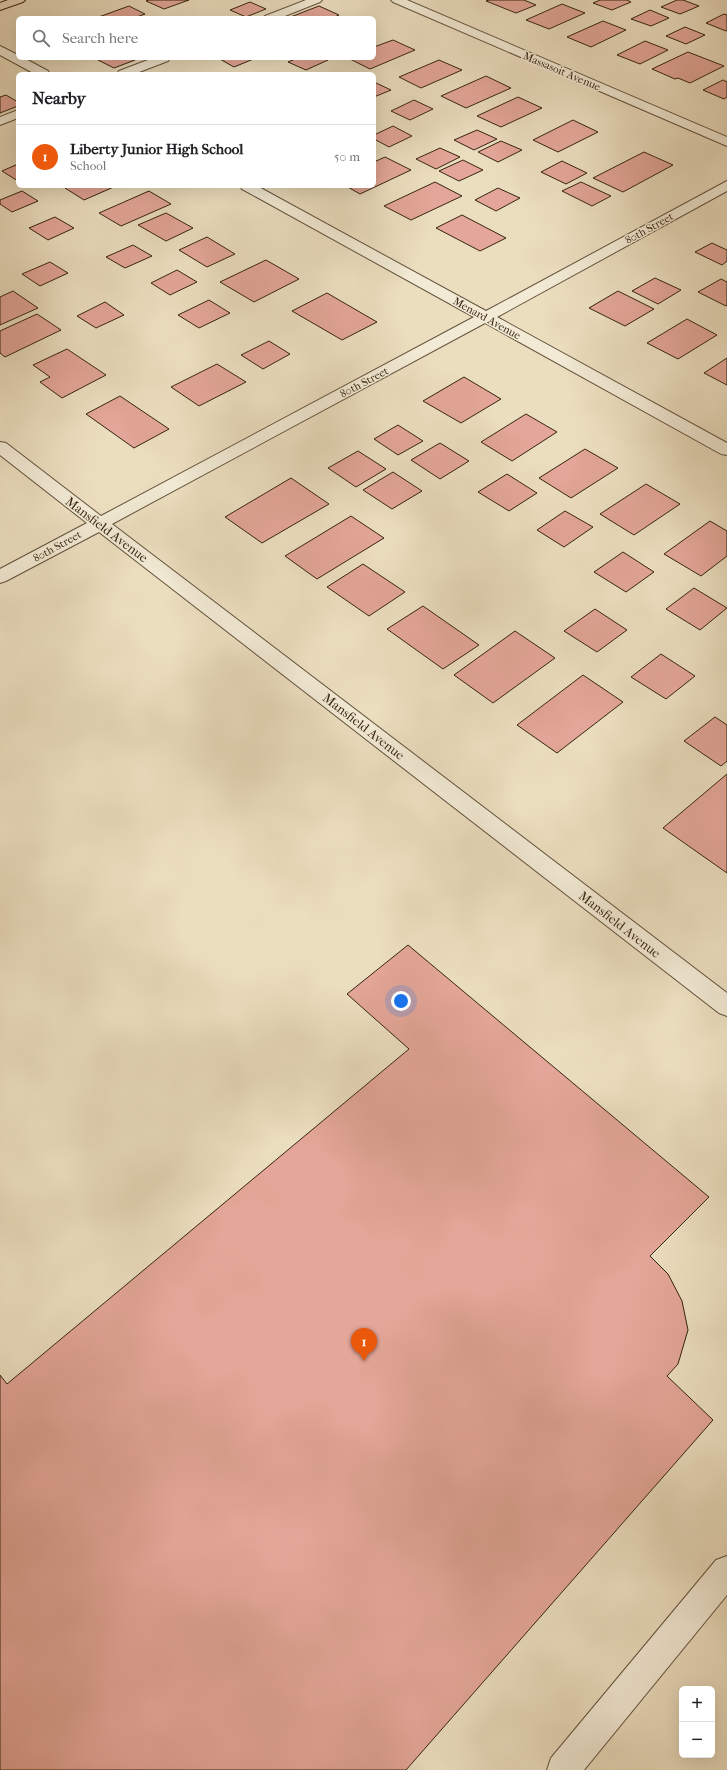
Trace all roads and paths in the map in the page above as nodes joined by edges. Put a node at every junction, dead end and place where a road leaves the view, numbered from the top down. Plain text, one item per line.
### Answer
1 (19, 0) edge
2 (316, 0) edge
3 (397, 0) edge
4 (0, 7) edge
5 (274, 16) edge
6 (0, 50) edge
7 (16, 59) edge
8 (18, 60) edge
9 (159, 60) edge
10 (40, 72) edge
11 (128, 72) edge
12 (16, 115) edge
13 (0, 121) edge
14 (727, 142) edge
15 (727, 185) edge
16 (251, 188) edge
17 (486, 317) junction
18 (0, 447) edge
19 (727, 450) edge
20 (99, 523) junction
21 (0, 578) edge
22 (727, 1006) edge
23 (727, 1571) edge
24 (563, 1770) edge

1 - 4 main road
2 - 5 street
3 - 14 street, Massasoit Avenue
6 - 7 street
8 - 10 street
9 - 11 street
12 - 13 street
15 - 17 street, 80th Street
16 - 17 street, Menard Avenue
17 - 19 street, Menard Avenue
17 - 20 street, 80th Street
18 - 20 street, Mansfield Avenue
20 - 21 street, 80th Street
20 - 22 street, Mansfield Avenue
23 - 24 street

